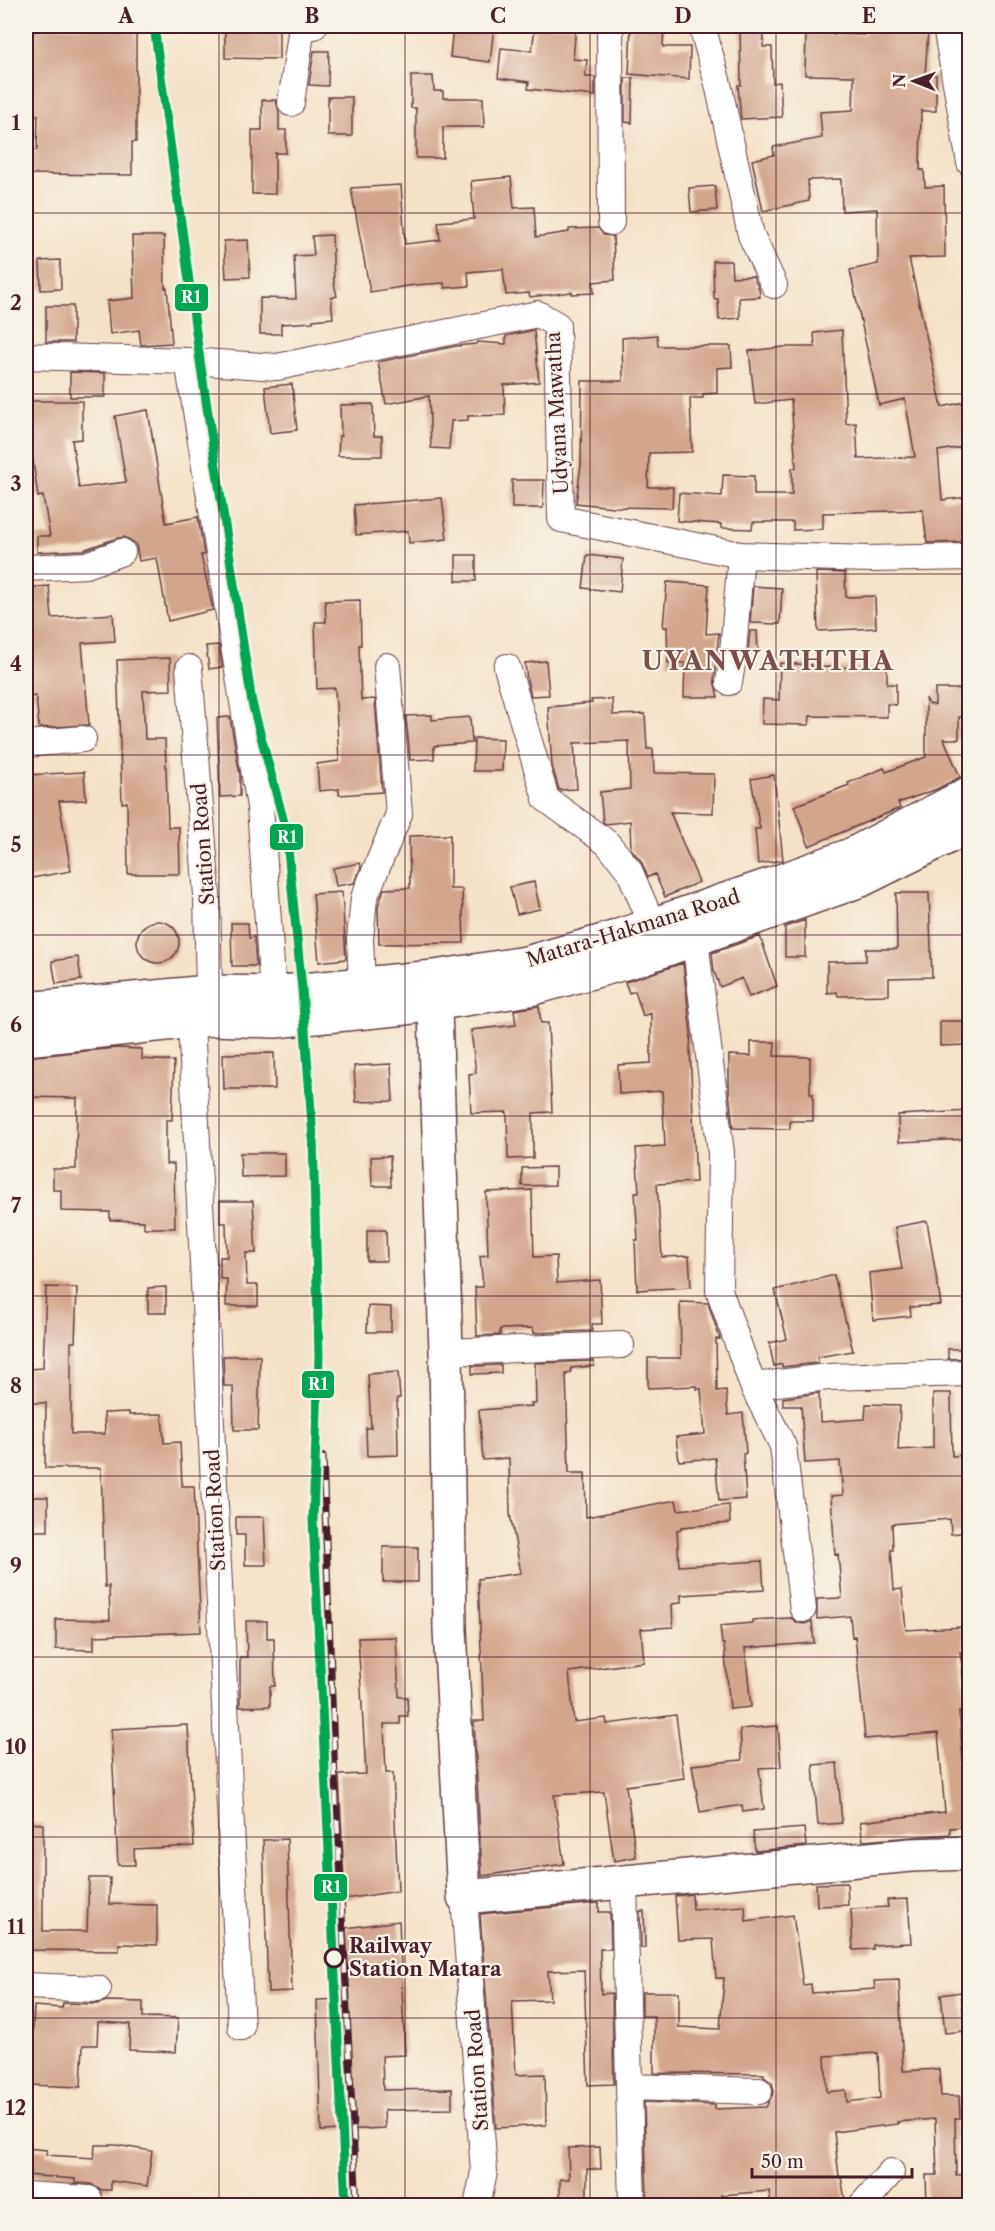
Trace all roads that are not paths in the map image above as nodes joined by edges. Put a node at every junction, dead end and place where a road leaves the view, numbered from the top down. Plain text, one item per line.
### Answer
1 (314, 26) edge
2 (610, 26) edge
3 (702, 26) edge
4 (946, 26) edge
5 (291, 103) dead end
6 (969, 163) edge
7 (611, 222) dead end
8 (774, 285) dead end
9 (26, 356) edge
10 (188, 361) junction
11 (122, 552) dead end
12 (741, 555) junction
13 (969, 557) edge
14 (26, 568) edge
15 (387, 666) dead end
16 (507, 667) dead end
17 (189, 668) dead end
18 (729, 682) dead end
19 (83, 739) dead end
20 (26, 744) edge
21 (969, 793) edge
22 (969, 826) edge
23 (652, 924) junction
24 (694, 940) junction
25 (362, 983) junction
26 (434, 990) junction
27 (273, 993) junction
28 (200, 1007) junction
29 (26, 1009) edge
30 (26, 1039) edge
31 (621, 1345) dead end
32 (446, 1353) junction
33 (969, 1373) edge
34 (753, 1386) junction
35 (802, 1609) dead end
36 (969, 1853) edge
37 (624, 1882) junction
38 (464, 1897) junction
39 (26, 1986) edge
40 (98, 1989) dead end
41 (241, 2027) dead end
42 (629, 2087) junction
43 (759, 2091) dead end
44 (891, 2172) dead end
45 (26, 2195) edge
46 (90, 2199) dead end
47 (477, 2205) edge
48 (632, 2205) edge
49 (861, 2205) edge

1 - 5 street
2 - 7 street
3 - 8 street
4 - 6 street
9 - 10 street, Udyana Mawatha
10 - 12 street, Udyana Mawatha
10 - 27 street
11 - 14 street
12 - 13 street, Udyana Mawatha
12 - 18 street
15 - 25 street
16 - 23 street
17 - 28 street, Station Road
19 - 20 street
21 - 23 main road, Matara-Hakmana Road
22 - 24 main road, Matara-Hakmana Road
23 - 26 main road, Matara-Hakmana Road
24 - 26 main road, Matara-Hakmana Road
24 - 34 street
25 - 26 main road, Matara-Hakmana Road
25 - 27 main road, Matara-Hakmana Road
26 - 28 main road, Matara-Hakmana Road
26 - 32 main road
27 - 28 main road, Matara-Hakmana Road
28 - 29 main road, Matara-Hakmana Road
28 - 30 main road, Matara-Hakmana Road
28 - 41 street, Station Road
31 - 32 street
32 - 38 main road
33 - 34 street
34 - 35 street
36 - 37 main road
37 - 38 main road
37 - 42 street
38 - 47 street, Station Road
39 - 40 street
42 - 43 street
42 - 48 street
44 - 49 street
45 - 46 street

